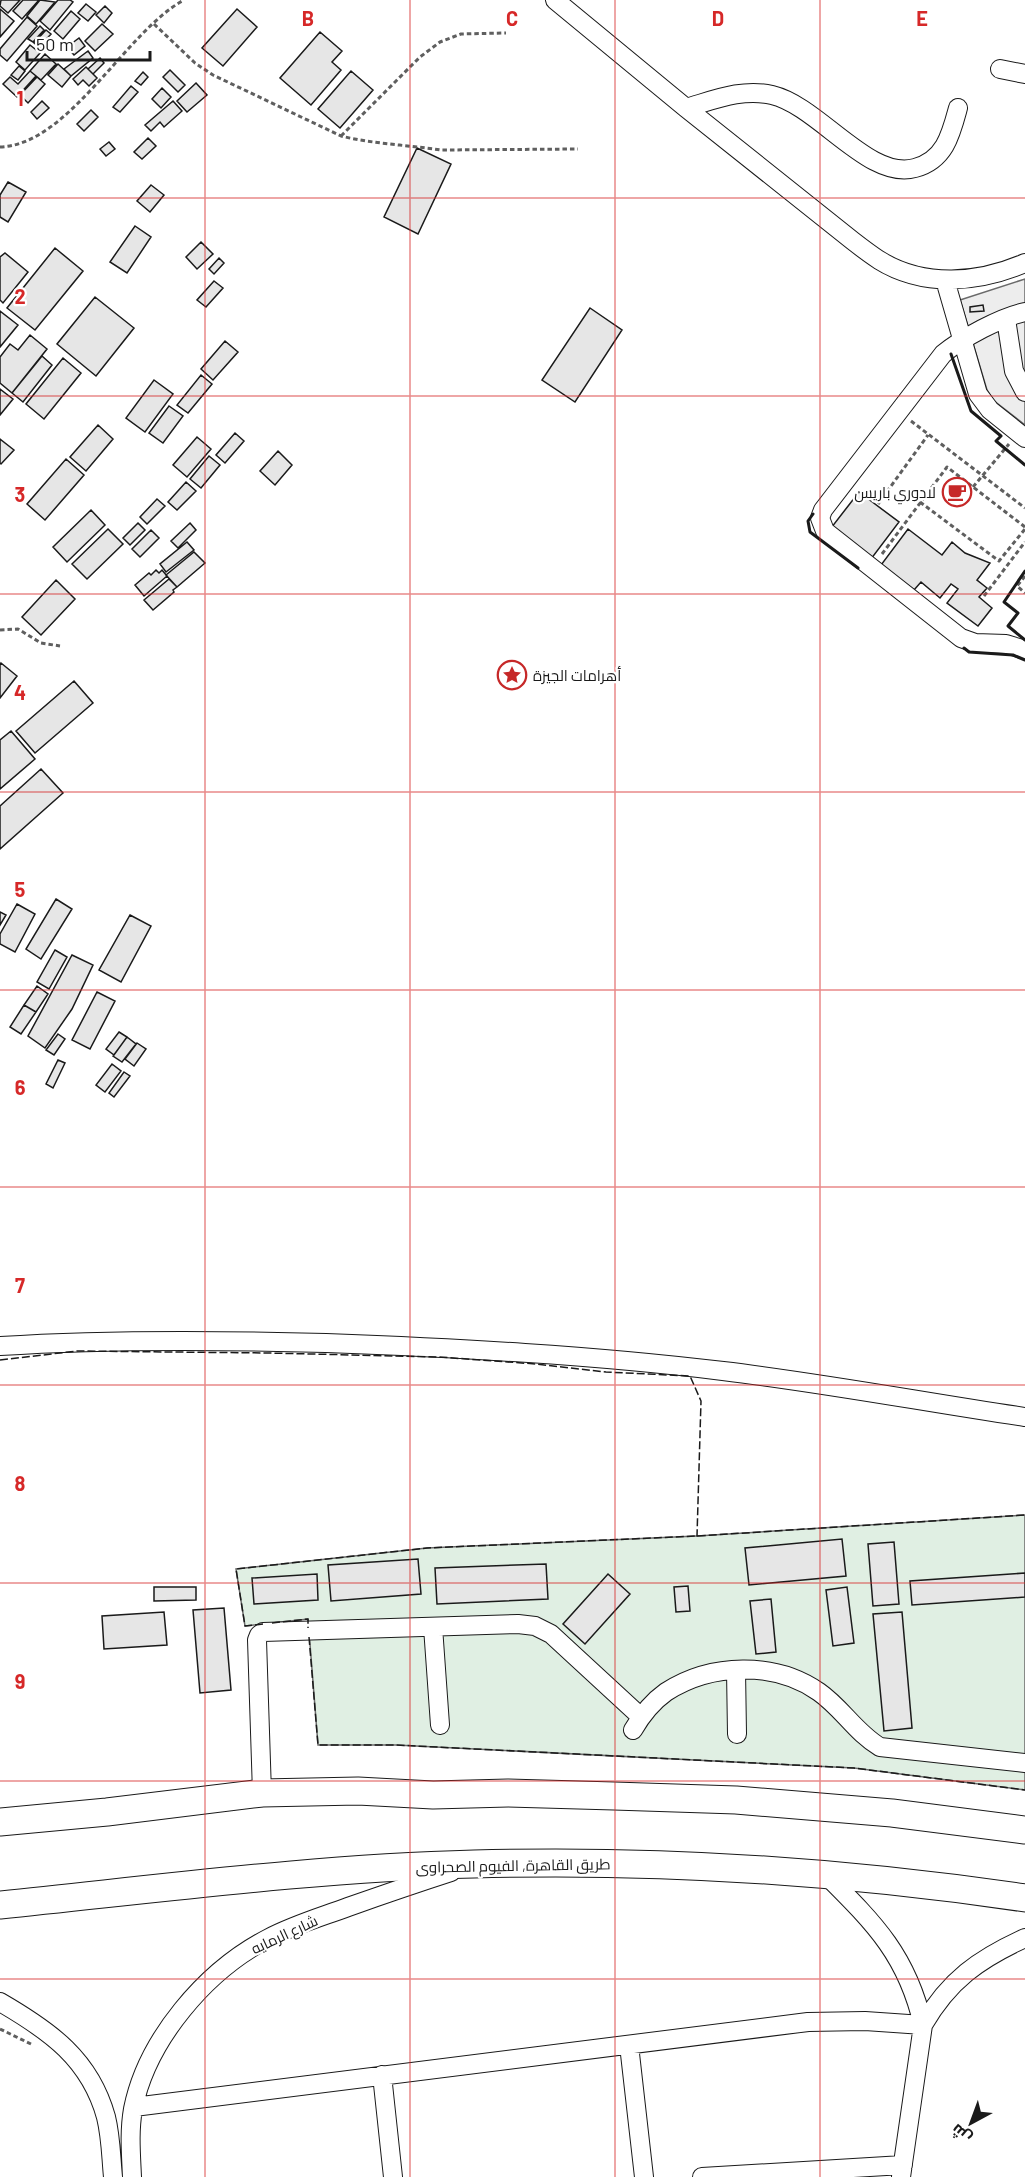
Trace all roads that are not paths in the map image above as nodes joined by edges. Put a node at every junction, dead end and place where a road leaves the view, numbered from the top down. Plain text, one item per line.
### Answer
1 (555, 0) edge
2 (1000, 69) dead end
3 (1025, 74) edge
4 (686, 108) junction
5 (958, 108) dead end
6 (1025, 263) edge
7 (945, 280) junction
8 (1025, 312) edge
9 (1006, 319) junction
10 (1025, 334) edge
11 (962, 340) junction
12 (1025, 392) edge
13 (1025, 438) edge
14 (1025, 650) edge
15 (0, 1346) edge
16 (1025, 1417) edge
17 (433, 1627) junction
18 (736, 1670) junction
19 (440, 1725) dead end
20 (737, 1734) dead end
21 (1025, 1763) edge
22 (262, 1793) junction
23 (0, 1822) edge
24 (1025, 1830) edge
25 (473, 1864) junction
26 (825, 1874) junction
27 (1025, 1898) edge
28 (0, 1905) edge
29 (1025, 1938) edge
30 (0, 2002) edge
31 (923, 2025) junction
32 (629, 2044) junction
33 (382, 2075) junction
34 (134, 2107) junction
35 (902, 2171) edge
36 (113, 2177) edge
37 (132, 2177) edge
38 (393, 2177) edge
39 (644, 2177) edge
40 (702, 2177) edge

1 - 4 street
2 - 3 street
4 - 5 street
4 - 7 street
6 - 7 street
7 - 11 street
8 - 9 street
9 - 10 street
9 - 11 street
9 - 12 street
11 - 13 street
11 - 14 street
15 - 16 street
17 - 18 street
17 - 19 street
17 - 22 street
18 - 20 street
18 - 21 street
22 - 23 highway
22 - 24 highway
25 - 26 highway, طريق القاهرة, الفيوم الصحراوى
25 - 28 highway, طريق القاهرة, الفيوم الصحراوى
25 - 34 street, شارع الرمايه
26 - 27 highway, طريق القاهرة, الفيوم الصحراوى
26 - 31 street
29 - 31 street
30 - 36 street
31 - 32 street
31 - 35 street
32 - 33 street
32 - 39 street
33 - 34 street
33 - 38 street
34 - 37 street, شارع الرمايه
35 - 40 street

